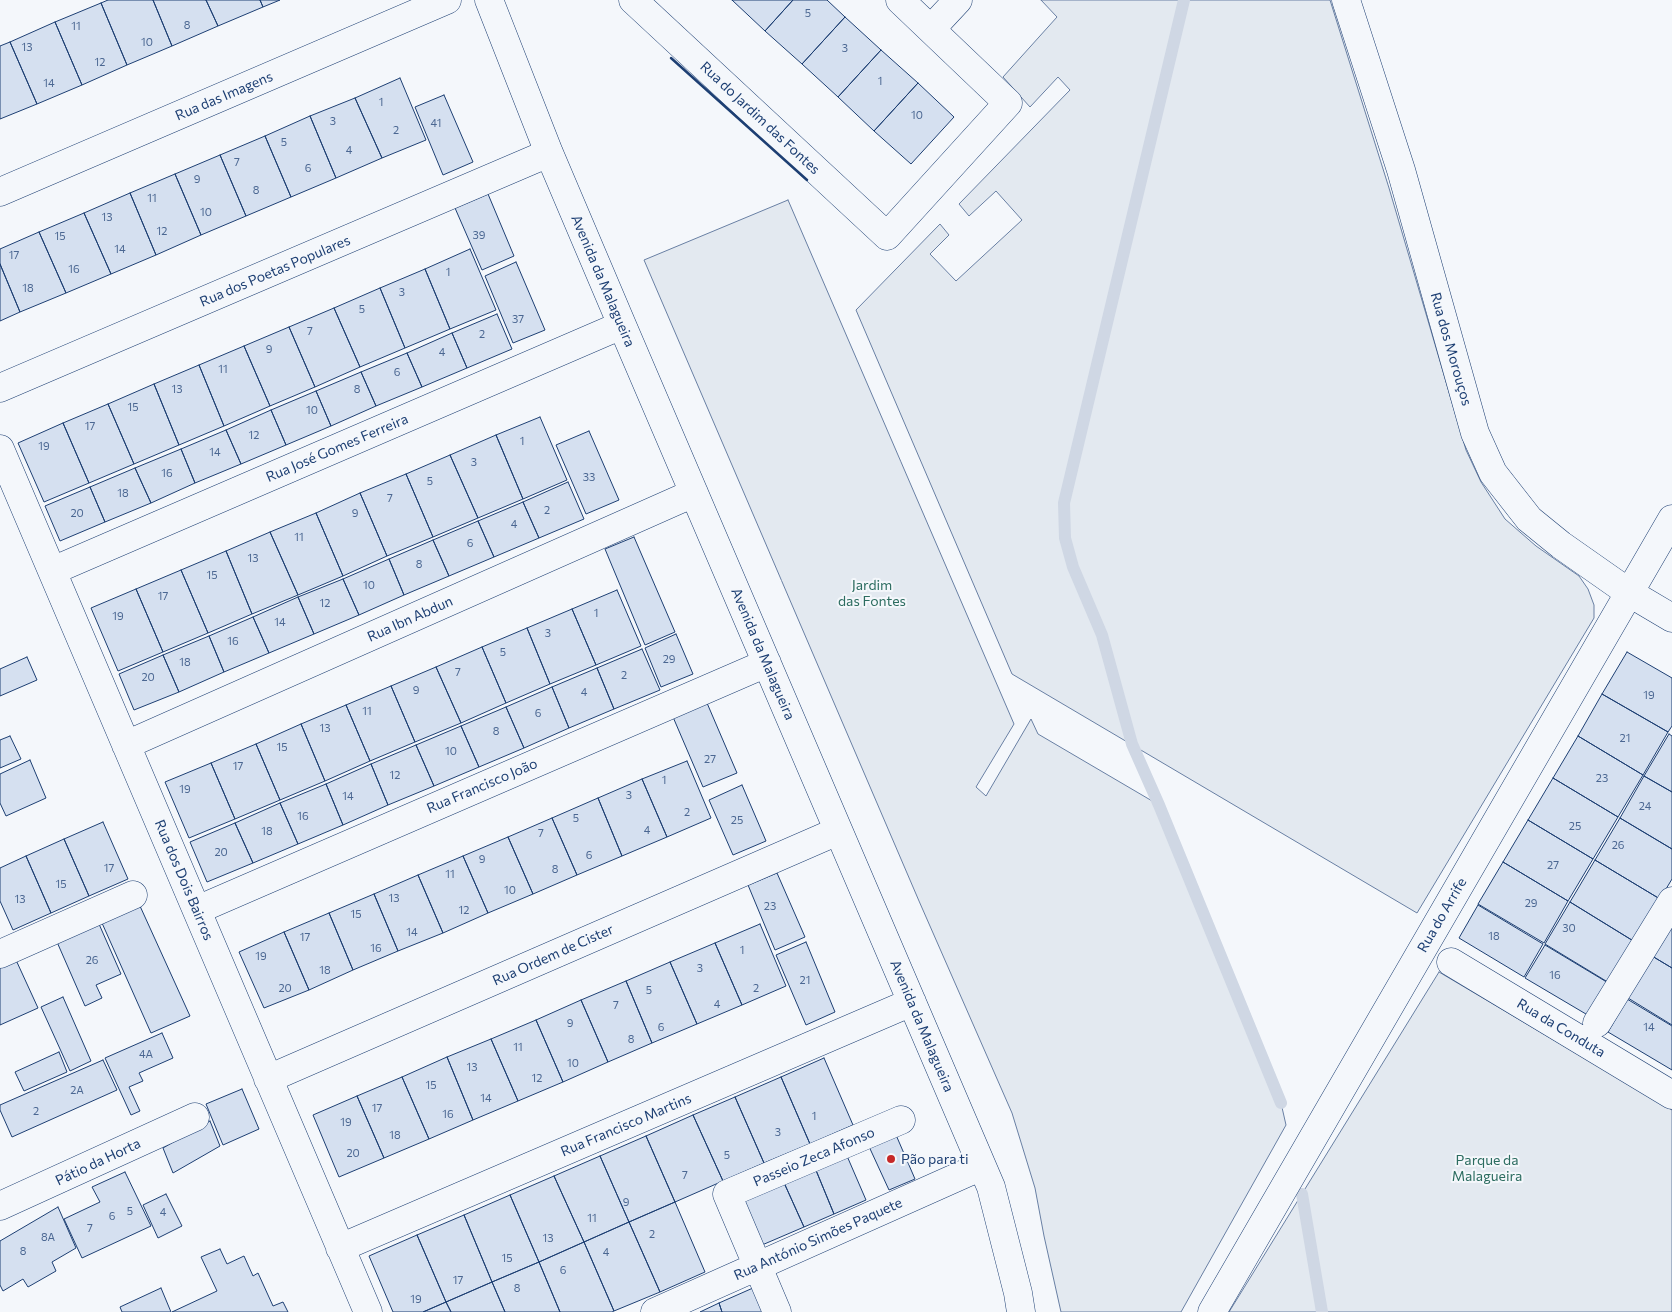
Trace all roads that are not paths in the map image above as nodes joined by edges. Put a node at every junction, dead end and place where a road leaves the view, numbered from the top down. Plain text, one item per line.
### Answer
1 (447, 0) edge
2 (489, 0) edge
3 (632, 0) edge
4 (900, 0) edge
5 (958, 0) edge
6 (1346, 0) edge
7 (931, 29) junction
8 (549, 153) junction
9 (0, 192) edge
10 (622, 325) junction
11 (0, 388) edge
12 (0, 449) edge
13 (694, 493) junction
14 (1672, 519) edge
15 (52, 571) junction
16 (1628, 592) junction
17 (1672, 618) edge
18 (767, 663) junction
19 (126, 745) junction
20 (838, 830) junction
21 (133, 895) dead end
22 (1672, 901) edge
23 (197, 910) junction
24 (0, 954) edge
25 (1451, 962) dead end
26 (912, 1002) junction
27 (1597, 1023) dead end
28 (268, 1079) junction
29 (1672, 1095) edge
30 (195, 1117) dead end
31 (902, 1120) dead end
32 (982, 1166) junction
33 (0, 1206) edge
34 (340, 1248) junction
35 (758, 1266) junction
36 (1022, 1306) edge
37 (368, 1312) edge
38 (655, 1312) edge
39 (778, 1312) edge
40 (1212, 1312) edge

1 - 9 street, Rua das Imagens
2 - 8 street, Avenida da Malagueira
3 - 7 street, Rua do Jardim das Fontes
4 - 7 street
5 - 7 street
6 - 16 street, Rua dos Morouços
8 - 10 street, Avenida da Malagueira
8 - 11 street, Rua dos Poetas Populares
10 - 13 street, Avenida da Malagueira
10 - 15 street, Rua José Gomes Ferreira
12 - 15 street, Rua dos Dois Bairros
13 - 18 street, Avenida da Malagueira
13 - 19 street, Rua Ibn Abdun
14 - 16 street, Rua do Arrife
15 - 19 street, Rua dos Dois Bairros
16 - 17 street, Rua dos Morouços
16 - 40 street, Rua do Arrife
18 - 20 street, Avenida da Malagueira
18 - 23 street, Rua Francisco João
19 - 23 street, Rua dos Dois Bairros
20 - 26 street, Avenida da Malagueira
20 - 28 street, Rua Ordem de Cister
21 - 24 street
22 - 27 street
23 - 28 street, Rua dos Dois Bairros
25 - 29 street, Rua da Conduta
26 - 32 street, Avenida da Malagueira
26 - 34 street, Rua Francisco Martins
28 - 34 street, Rua dos Dois Bairros
30 - 33 street, Pátio da Horta
31 - 35 street, Passeio Zeca Afonso
32 - 35 street, Rua António Simões Paquete
32 - 36 street, Avenida da Malagueira
34 - 37 street, Rua dos Dois Bairros
35 - 38 street, Rua António Simões Paquete
35 - 39 street

